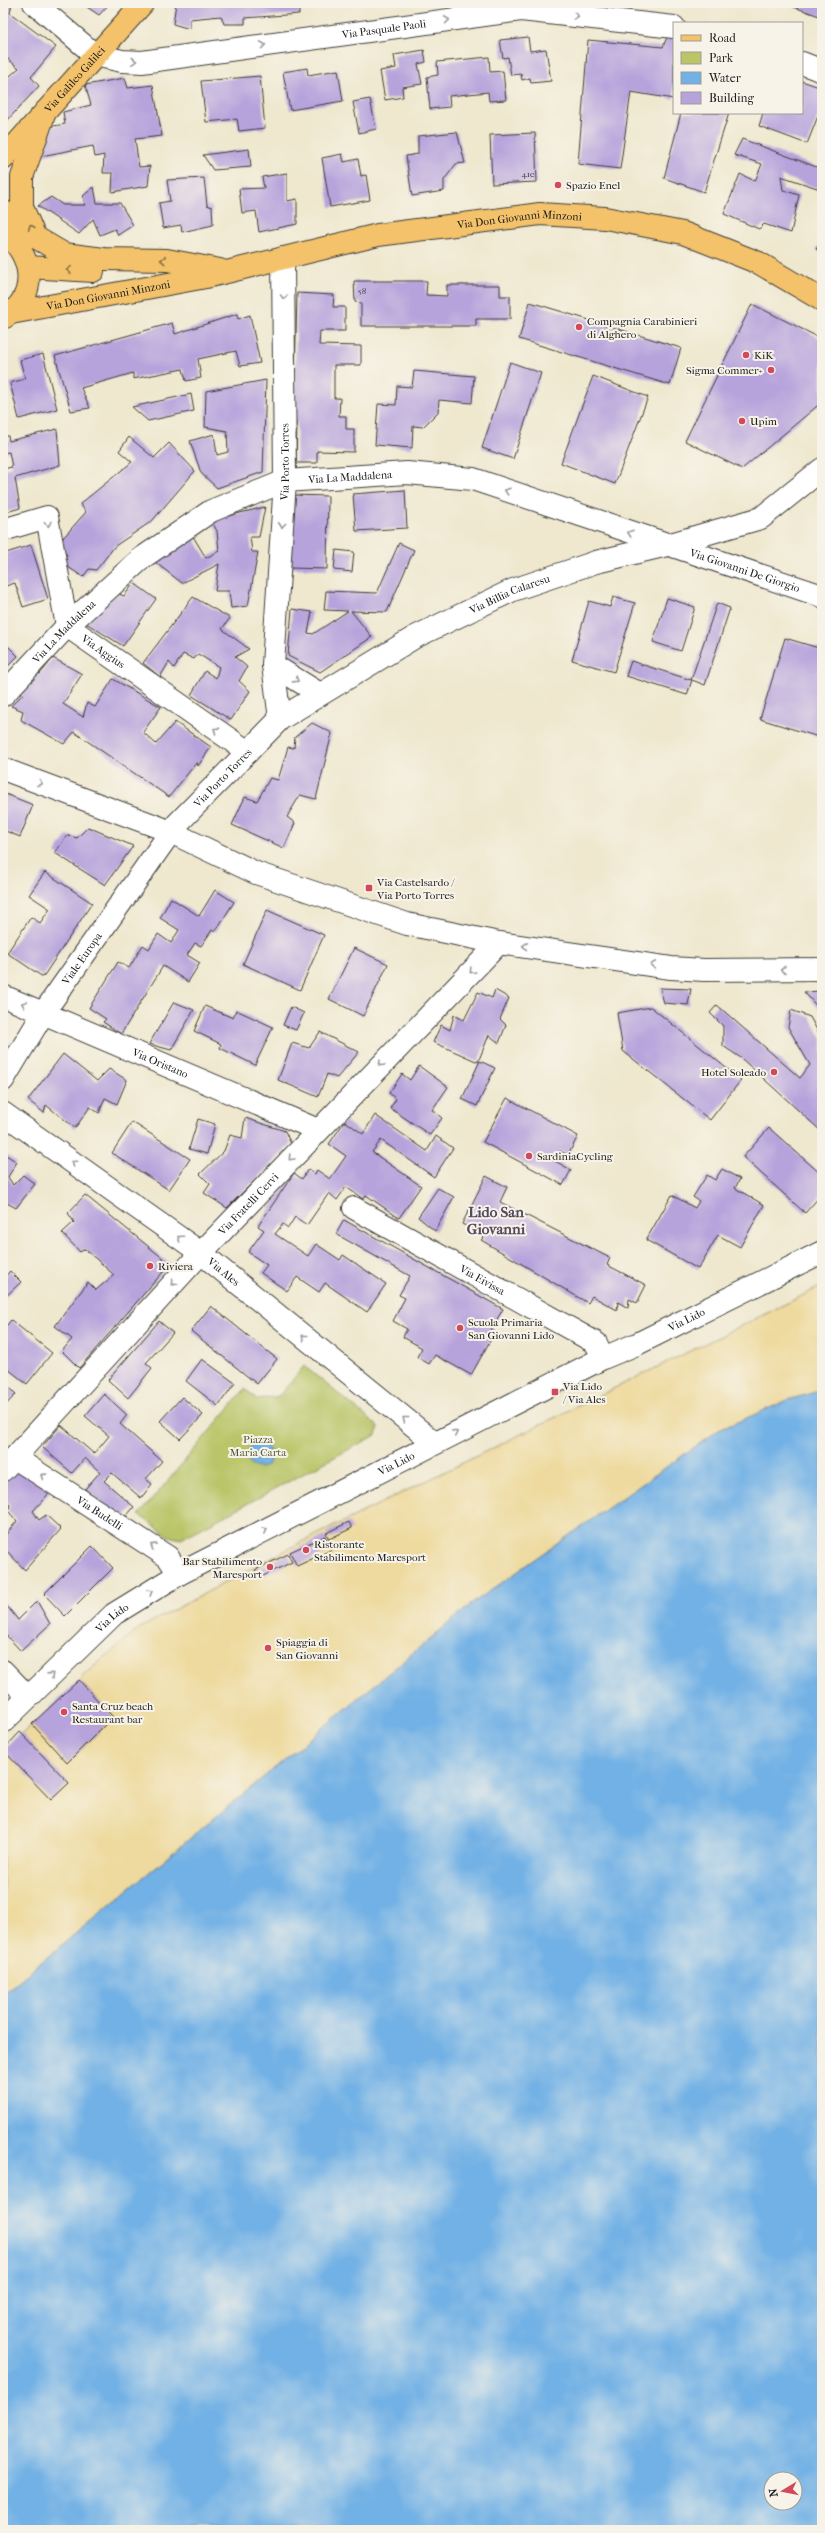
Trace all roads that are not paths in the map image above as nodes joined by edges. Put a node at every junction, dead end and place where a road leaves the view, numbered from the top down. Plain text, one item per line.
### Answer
1 (34, 3) edge
2 (143, 3) edge
3 (673, 27) edge
4 (96, 55) junction
5 (803, 63) edge
6 (822, 71) edge
7 (45, 112) junction
8 (4, 162) edge
9 (3, 211) edge
10 (8, 236) edge
11 (283, 258) junction
12 (28, 267) junction
13 (229, 271) junction
14 (206, 277) junction
15 (822, 300) edge
16 (7, 316) edge
17 (822, 456) edge
18 (822, 469) edge
19 (284, 481) junction
20 (3, 530) edge
21 (715, 530) junction
22 (667, 545) junction
23 (822, 596) edge
24 (67, 626) junction
25 (273, 665) junction
26 (320, 694) junction
27 (3, 695) edge
28 (280, 718) junction
29 (248, 752) junction
30 (3, 769) edge
31 (170, 832) junction
32 (499, 942) junction
33 (822, 969) edge
34 (3, 996) edge
35 (44, 1012) junction
36 (3, 1080) edge
37 (3, 1113) edge
38 (318, 1130) junction
39 (354, 1208) dead end
40 (822, 1252) edge
41 (201, 1253) junction
42 (603, 1358) junction
43 (435, 1443) junction
44 (9, 1464) edge
45 (179, 1574) junction
46 (3, 1671) edge
47 (28, 1697) junction
48 (3, 1722) edge

1 - 4 street
2 - 4 main road, Via Galileo Galilei
4 -> 3 street, Via Pasquale Paoli
4 - 7 main road, Via Galileo Galilei
5 - 6 street
7 - 8 main road, Via Galileo Galilei
13 -> 7 main road
9 - 10 main road
10 - 12 main road
11 - 13 main road, Via Don Giovanni Minzoni
11 - 15 main road, Via Don Giovanni Minzoni
11 -> 19 street, Via Porto Torres
14 -> 12 main road, Via Don Giovanni Minzoni
12 - 16 main road
13 - 14 main road, Via Don Giovanni Minzoni
14 - 16 main road, Via Don Giovanni Minzoni
17 - 21 street
18 - 21 street
22 -> 19 street, Via La Maddalena
19 - 24 street, Via La Maddalena
19 -> 25 street, Via Porto Torres
20 -> 24 street
21 - 22 street, Via Billia Calaresu
22 - 23 street, Via Giovanni De Giorgio
22 - 26 street, Via Billia Calaresu
24 - 27 street, Via La Maddalena
29 -> 24 street, Via Aggius
25 -> 26 street
25 - 28 street, Via Porto Torres
26 - 28 street, Via Billia Calaresu
28 - 29 street, Via Porto Torres
29 - 31 street, Via Porto Torres
30 -> 31 street
31 - 32 street
31 - 35 street, Viale Europa
33 -> 32 street
32 -> 38 street, Via Fratelli Cervi
35 -> 34 street, Via Oristano
35 - 36 street, Viale Europa
35 - 38 street, Via Oristano
41 -> 37 street, Via Ales
38 -> 41 street, Via Fratelli Cervi
39 - 42 street, Via Eivissa
40 - 42 street, Via Lido
43 -> 41 street, Via Ales
41 -> 44 street, Via Fratelli Cervi
43 -> 42 street, Via Lido
45 -> 43 street, Via Lido
45 -> 44 street, Via Budelli
47 -> 45 street, Via Lido
46 - 47 street
47 - 48 street, Via Lido

